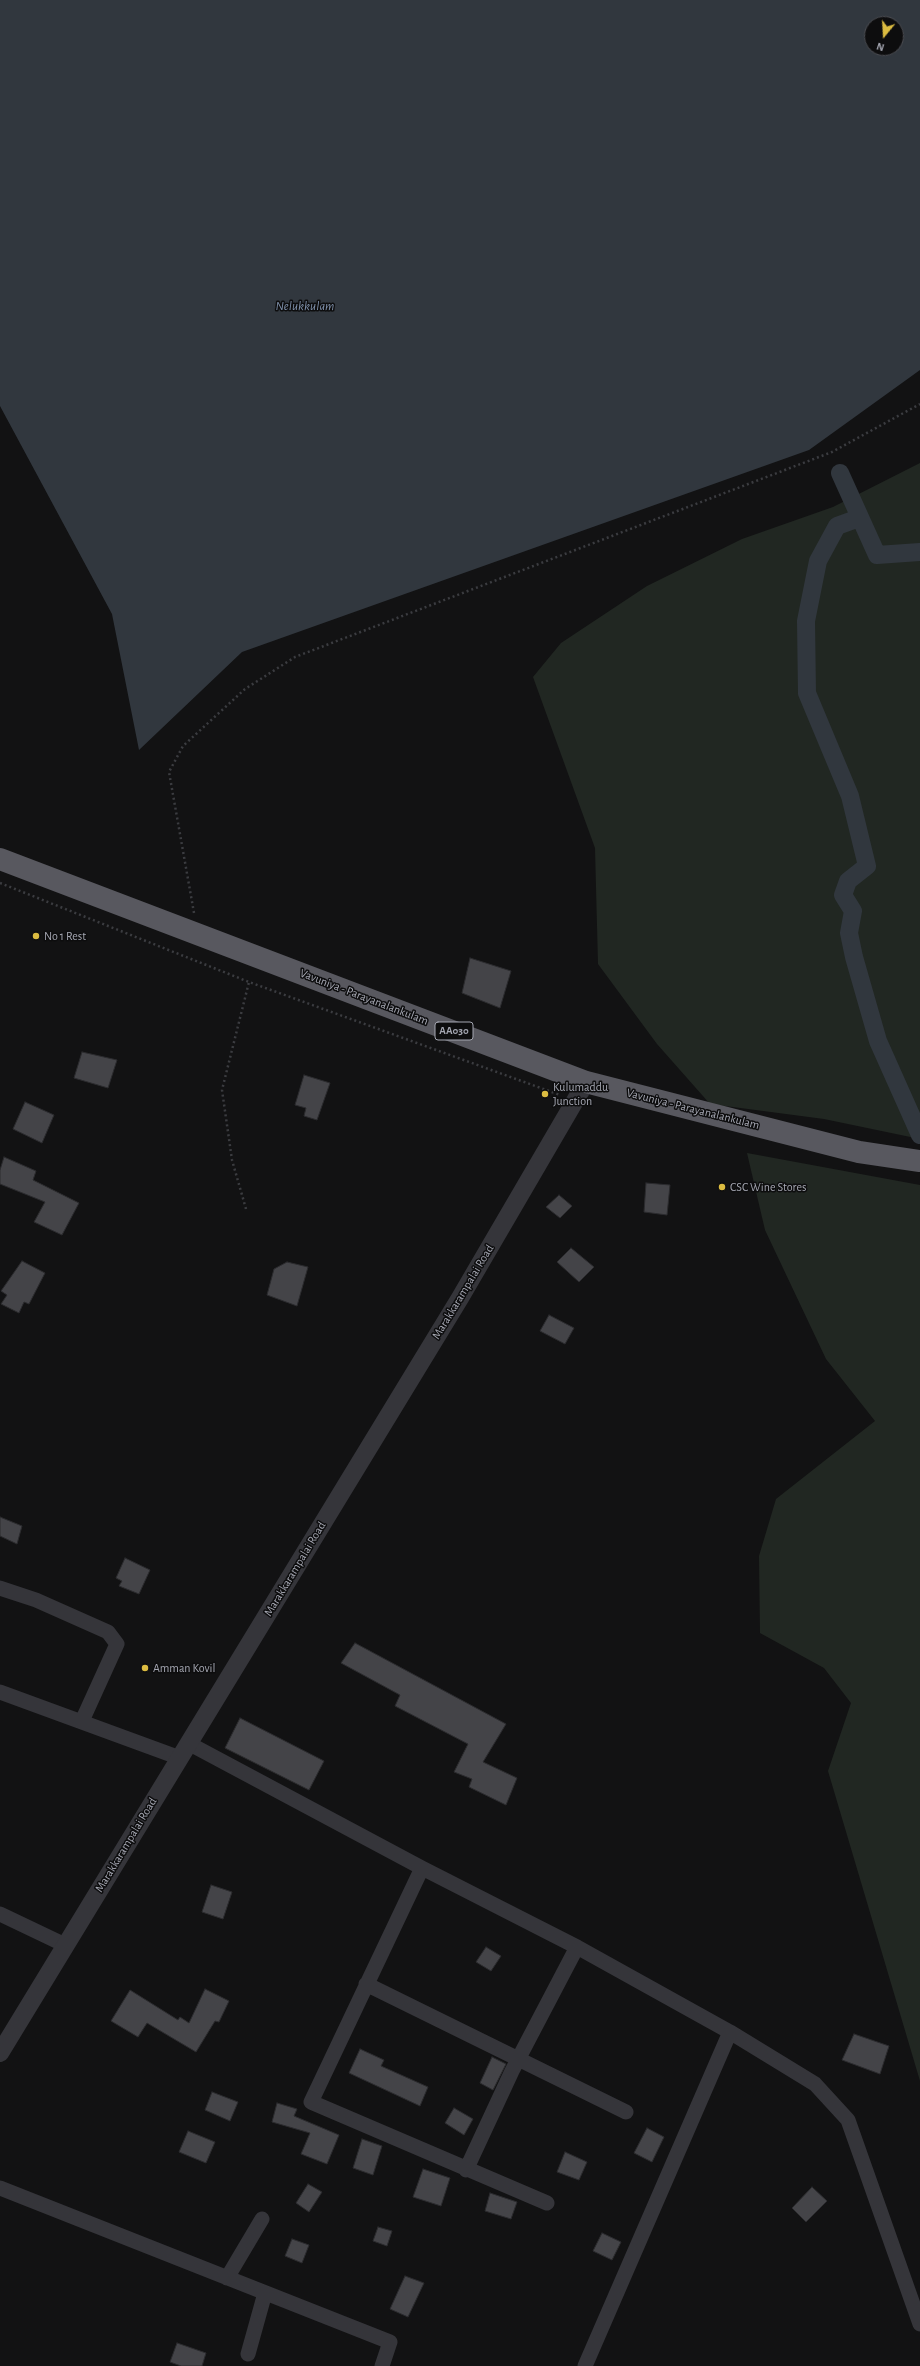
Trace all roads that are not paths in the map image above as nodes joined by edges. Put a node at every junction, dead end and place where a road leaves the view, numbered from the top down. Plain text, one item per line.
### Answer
1 (2, 864) edge
2 (586, 1082) junction
3 (920, 1161) edge
4 (0, 1588) edge
5 (0, 1692) edge
6 (82, 1721) junction
7 (184, 1751) junction
8 (422, 1868) junction
9 (0, 1914) edge
10 (65, 1945) junction
11 (577, 1948) junction
12 (366, 1984) junction
13 (730, 2032) junction
14 (0, 2053) edge
15 (518, 2060) junction
16 (626, 2112) dead end
17 (466, 2170) junction
18 (0, 2188) edge
19 (548, 2203) dead end
20 (262, 2219) dead end
21 (227, 2278) junction
22 (265, 2293) junction
23 (920, 2324) edge
24 (248, 2354) dead end
25 (382, 2366) edge
26 (584, 2366) edge

1 - 2 highway, Vavuniya - Parayanalankulam / AA030
2 - 3 highway, Vavuniya - Parayanalankulam / AA030
2 - 7 street, Marakkarampalai Road
4 - 6 street
5 - 6 street
6 - 7 street
7 - 8 street
7 - 10 street, Marakkarampalai Road
8 - 11 street
8 - 12 street
9 - 10 street
10 - 14 street, Marakkarampalai Road
11 - 13 street
11 - 15 street
12 - 15 street
12 - 17 street
13 - 23 street
13 - 26 street
15 - 16 street
15 - 17 street
17 - 19 street
18 - 21 street
20 - 21 street
21 - 22 street
22 - 24 street
22 - 25 street

